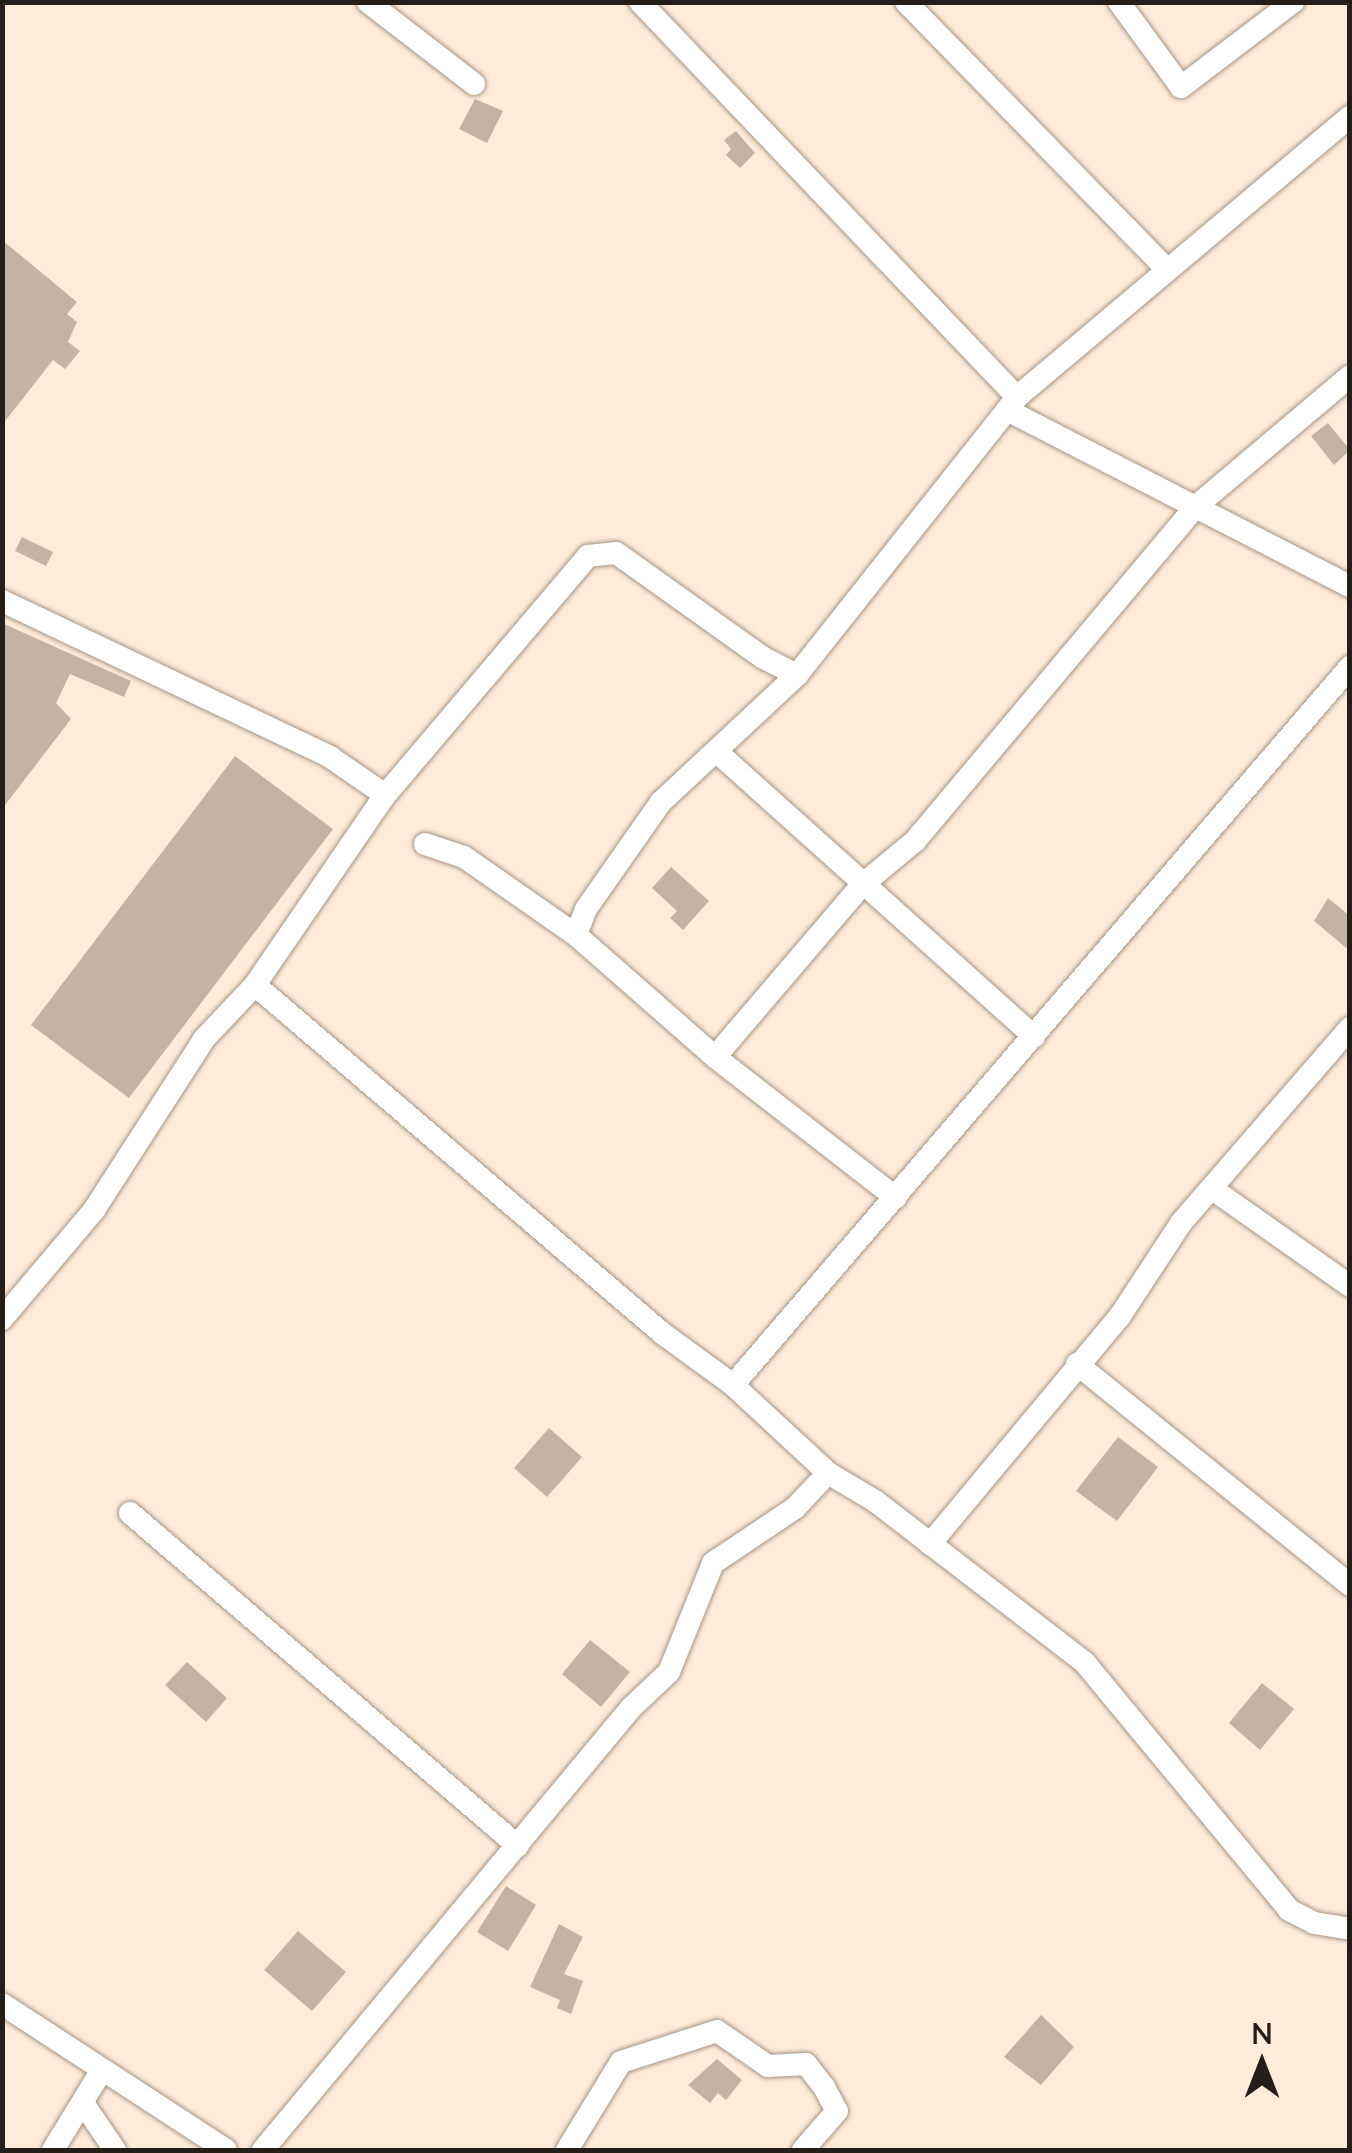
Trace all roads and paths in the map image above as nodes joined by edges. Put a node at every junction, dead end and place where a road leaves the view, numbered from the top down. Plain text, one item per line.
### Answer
1 (368, 2) edge
2 (640, 2) edge
3 (906, 2) edge
4 (1120, 2) edge
5 (1293, 2) edge
6 (474, 84) dead end
7 (1350, 117) edge
8 (1167, 268) junction
9 (1350, 376) edge
10 (1012, 404) junction
11 (1194, 508) junction
12 (1350, 586) edge
13 (2, 601) edge
14 (1350, 667) edge
15 (797, 675) junction
16 (718, 752) junction
17 (385, 795) junction
18 (425, 844) dead end
19 (862, 884) junction
20 (576, 934) junction
21 (255, 985) junction
22 (1350, 1028) edge
23 (1034, 1036) junction
24 (715, 1057) junction
25 (1214, 1190) junction
26 (896, 1198) junction
27 (1350, 1286) edge
28 (2, 1319) edge
29 (1077, 1364) junction
30 (733, 1385) junction
31 (828, 1473) junction
32 (130, 1513) dead end
33 (930, 1544) junction
34 (1350, 1586) edge
35 (518, 1846) junction
36 (1350, 1929) edge
37 (2, 2004) edge
38 (102, 2070) junction
39 (83, 2103) junction
40 (53, 2150) edge
41 (115, 2150) edge
42 (226, 2150) edge
43 (263, 2150) edge
44 (567, 2150) edge
45 (803, 2150) edge

1 - 6 street
2 - 10 street
3 - 8 street
4 - 5 street
7 - 8 street
8 - 10 street
9 - 11 street
10 - 11 street
10 - 15 street
11 - 12 street
11 - 19 street
13 - 17 street
14 - 23 street
15 - 16 street
15 - 17 street
16 - 19 street
16 - 20 street
17 - 21 street
18 - 20 street
19 - 23 street
19 - 24 street
20 - 24 street
21 - 28 street
21 - 30 street
22 - 25 street
23 - 26 street
24 - 26 street
25 - 27 street
25 - 29 street
26 - 30 street
29 - 33 street
29 - 34 street
30 - 31 street
31 - 33 street
31 - 35 street
32 - 35 street
33 - 36 street
35 - 43 street
37 - 38 street
38 - 39 street
38 - 42 street
39 - 40 street
39 - 41 street
44 - 45 street

